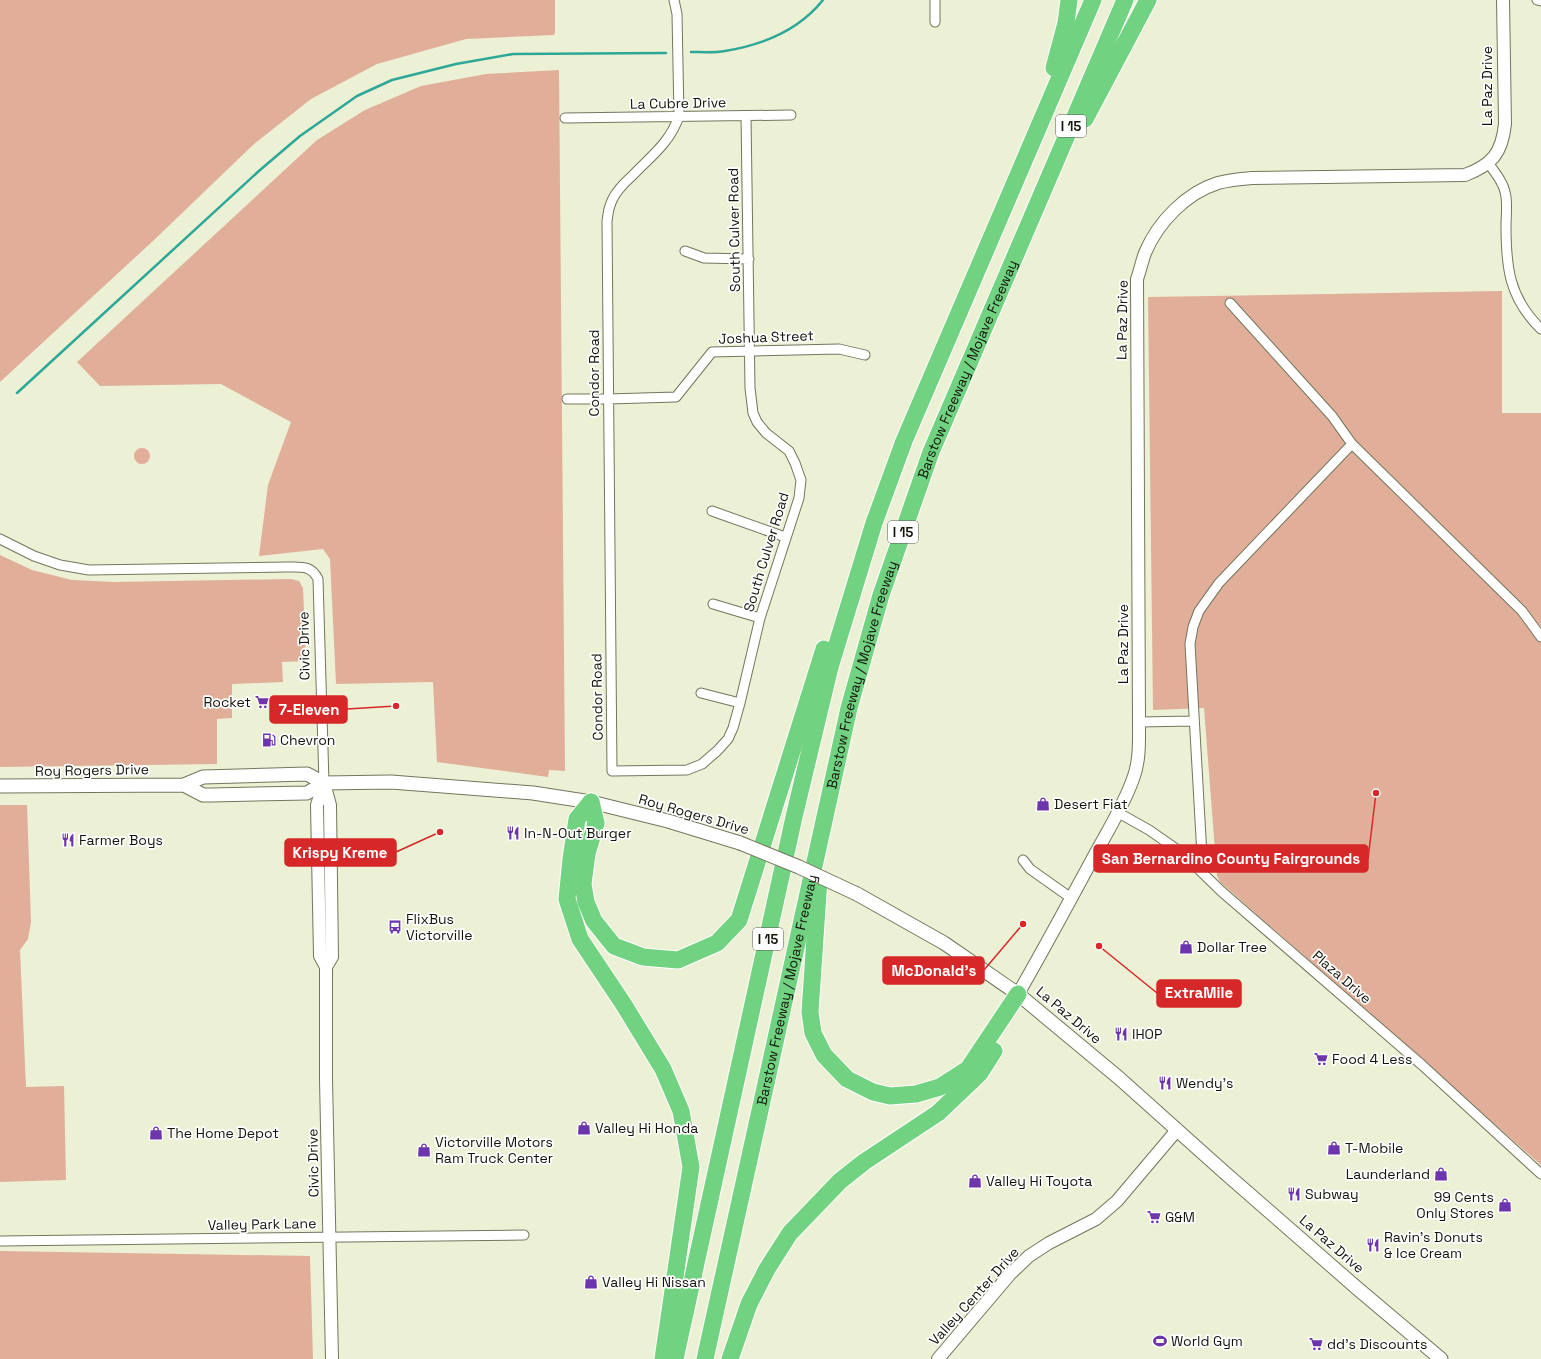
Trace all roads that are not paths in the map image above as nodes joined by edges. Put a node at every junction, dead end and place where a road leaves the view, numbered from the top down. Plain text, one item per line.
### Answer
1 (674, 0) edge
2 (935, 0) edge
3 (1069, 0) edge
4 (1093, 0) edge
5 (1125, 0) edge
6 (1148, 0) edge
7 (1502, 0) edge
8 (1537, 0) edge
9 (1541, 1) edge
10 (935, 22) dead end
11 (791, 115) dead end
12 (679, 116) junction
13 (746, 116) junction
14 (565, 118) dead end
15 (1039, 124) junction
16 (1489, 164) junction
17 (1017, 251) junction
18 (685, 252) dead end
19 (748, 259) junction
20 (1230, 303) dead end
21 (1541, 329) edge
22 (749, 350) junction
23 (866, 355) dead end
24 (567, 399) dead end
25 (608, 399) junction
26 (1352, 444) junction
27 (712, 511) dead end
28 (874, 523) junction
29 (785, 537) junction
30 (0, 539) edge
31 (713, 604) dead end
32 (760, 618) junction
33 (1541, 637) edge
34 (701, 693) dead end
35 (740, 703) junction
36 (1139, 722) junction
37 (1194, 722) junction
38 (612, 771) joint
39 (324, 783) junction
40 (184, 785) junction
41 (0, 786) edge
42 (591, 802) junction
43 (1117, 812) junction
44 (823, 825) junction
45 (1024, 860) dead end
46 (1203, 873) junction
47 (1071, 898) junction
48 (1018, 994) junction
49 (1177, 1130) junction
50 (1541, 1174) edge
51 (524, 1235) dead end
52 (329, 1238) junction
53 (0, 1241) edge
54 (332, 1359) edge
55 (663, 1359) edge
56 (675, 1359) edge
57 (705, 1359) edge
58 (730, 1359) edge
59 (938, 1359) edge
60 (1441, 1359) edge

1 - 12 street, Condor Road
2 - 10 street
3 - 15 highway
4 - 15 highway, Barstow Freeway / Mojave Freeway / I 15
5 - 17 highway, Barstow Freeway / Mojave Freeway / I 15
6 - 17 highway
7 - 16 street, La Paz Drive
8 - 9 street
11 - 13 street, La Cubre Drive
12 - 13 street, La Cubre Drive
12 - 14 street, La Cubre Drive
12 - 25 street, Condor Road
13 - 19 street, South Culver Road
15 - 28 highway, Barstow Freeway / Mojave Freeway / I 15
16 - 21 street
16 - 36 street, La Paz Drive
17 - 44 highway, Barstow Freeway / Mojave Freeway / I 15
18 - 19 street
19 - 22 street, South Culver Road
20 - 26 street
22 - 23 street, Joshua Street
22 - 25 street, Joshua Street
22 - 29 street, South Culver Road
24 - 25 street, Joshua Street
25 - 38 street, Condor Road
26 - 33 street
26 - 37 street
27 - 29 street
28 - 42 highway
28 - 56 highway, Barstow Freeway / Mojave Freeway / I 15
29 - 32 street, South Culver Road
30 - 39 street, Civic Drive
31 - 32 street
32 - 35 street, South Culver Road
34 - 35 street
35 - 38 street, South Culver Road
36 - 37 street
36 - 43 street, La Paz Drive
37 - 46 street
39 - 40 main road, Roy Rogers Drive
39 - 40 main road, Roy Rogers Drive
39 - 42 main road, Roy Rogers Drive
39 - 52 street, Civic Drive
40 - 41 main road, Roy Rogers Drive
42 - 48 main road, Roy Rogers Drive, bridge
42 - 55 highway
43 - 46 street, Plaza Drive
43 - 47 street, La Paz Drive
44 - 48 highway
44 - 57 highway, Barstow Freeway / Mojave Freeway / I 15
45 - 47 street
46 - 50 street, Plaza Drive
47 - 48 street, La Paz Drive
48 - 49 main road, La Paz Drive
48 - 58 highway
49 - 59 street, Valley Center Drive
49 - 60 main road, La Paz Drive
51 - 52 street, Valley Park Lane
52 - 53 street, Valley Park Lane
52 - 54 street, Civic Drive

